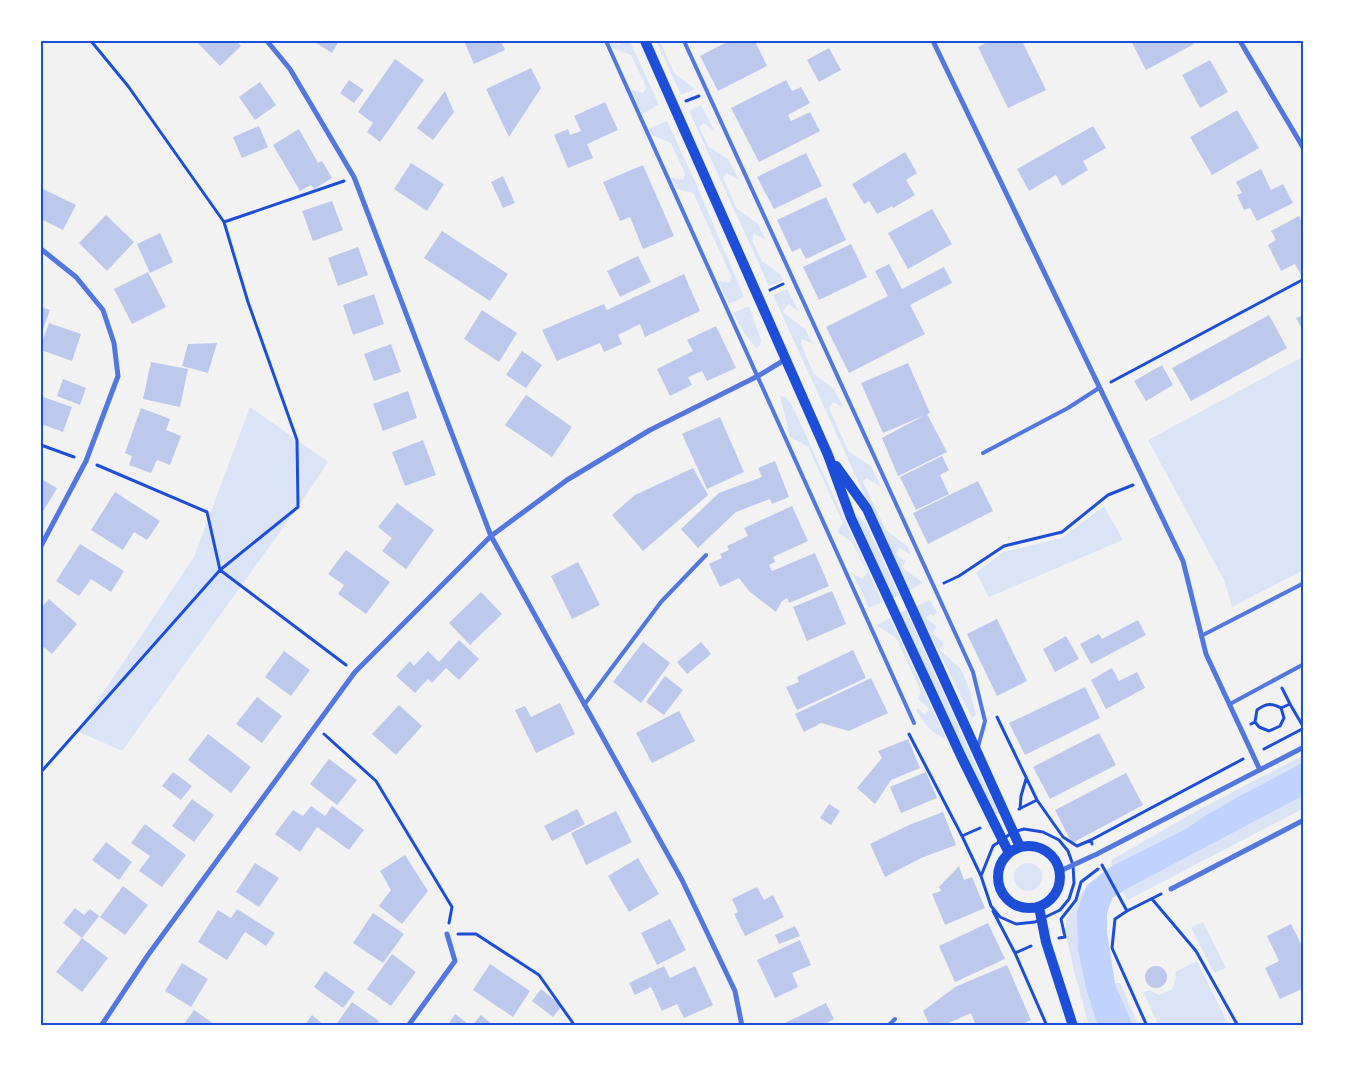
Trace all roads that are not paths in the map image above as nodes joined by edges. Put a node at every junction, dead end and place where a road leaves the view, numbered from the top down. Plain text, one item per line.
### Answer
1 (267, 41) edge
2 (606, 41) edge
3 (645, 41) edge
4 (684, 41) edge
5 (932, 41) edge
6 (1240, 41) edge
7 (1304, 149) edge
8 (41, 249) edge
9 (787, 359) junction
10 (758, 376) junction
11 (1100, 388) junction
12 (982, 453) dead end
13 (828, 454) junction
14 (491, 536) junction
15 (41, 546) edge
16 (706, 555) dead end
17 (1304, 589) edge
18 (1201, 636) junction
19 (1304, 664) edge
20 (584, 704) junction
21 (1230, 704) junction
22 (914, 723) dead end
23 (1304, 747) edge
24 (977, 751) junction
25 (1260, 770) junction
26 (1304, 820) edge
27 (1020, 847) junction
28 (1009, 853) junction
29 (1060, 871) junction
30 (1171, 889) road end
31 (1039, 907) junction
32 (447, 934) road end
33 (895, 1019) dead end
34 (101, 1026) edge
35 (408, 1026) edge
36 (742, 1026) edge
37 (888, 1026) edge
38 (1074, 1026) edge

1 - 14 street
2 - 10 lane
3 - 9 main road
4 - 24 lane
5 - 11 street
6 - 7 street
8 - 15 street
9 - 10 street
9 - 13 main road
10 - 14 street
10 - 22 lane
11 - 12 lane
11 - 18 street
13 - 24 main road
13 - 28 main road
14 - 20 street
14 - 34 street
16 - 20 lane
17 - 18 lane
18 - 21 street
19 - 21 lane
20 - 36 street
21 - 25 street
23 - 25 street
24 - 27 main road
25 - 29 street
26 - 30 street
27 - 28 main road
27 - 29 main road
28 - 31 main road
29 - 31 main road
31 - 38 main road
32 - 35 street
33 - 37 lane

